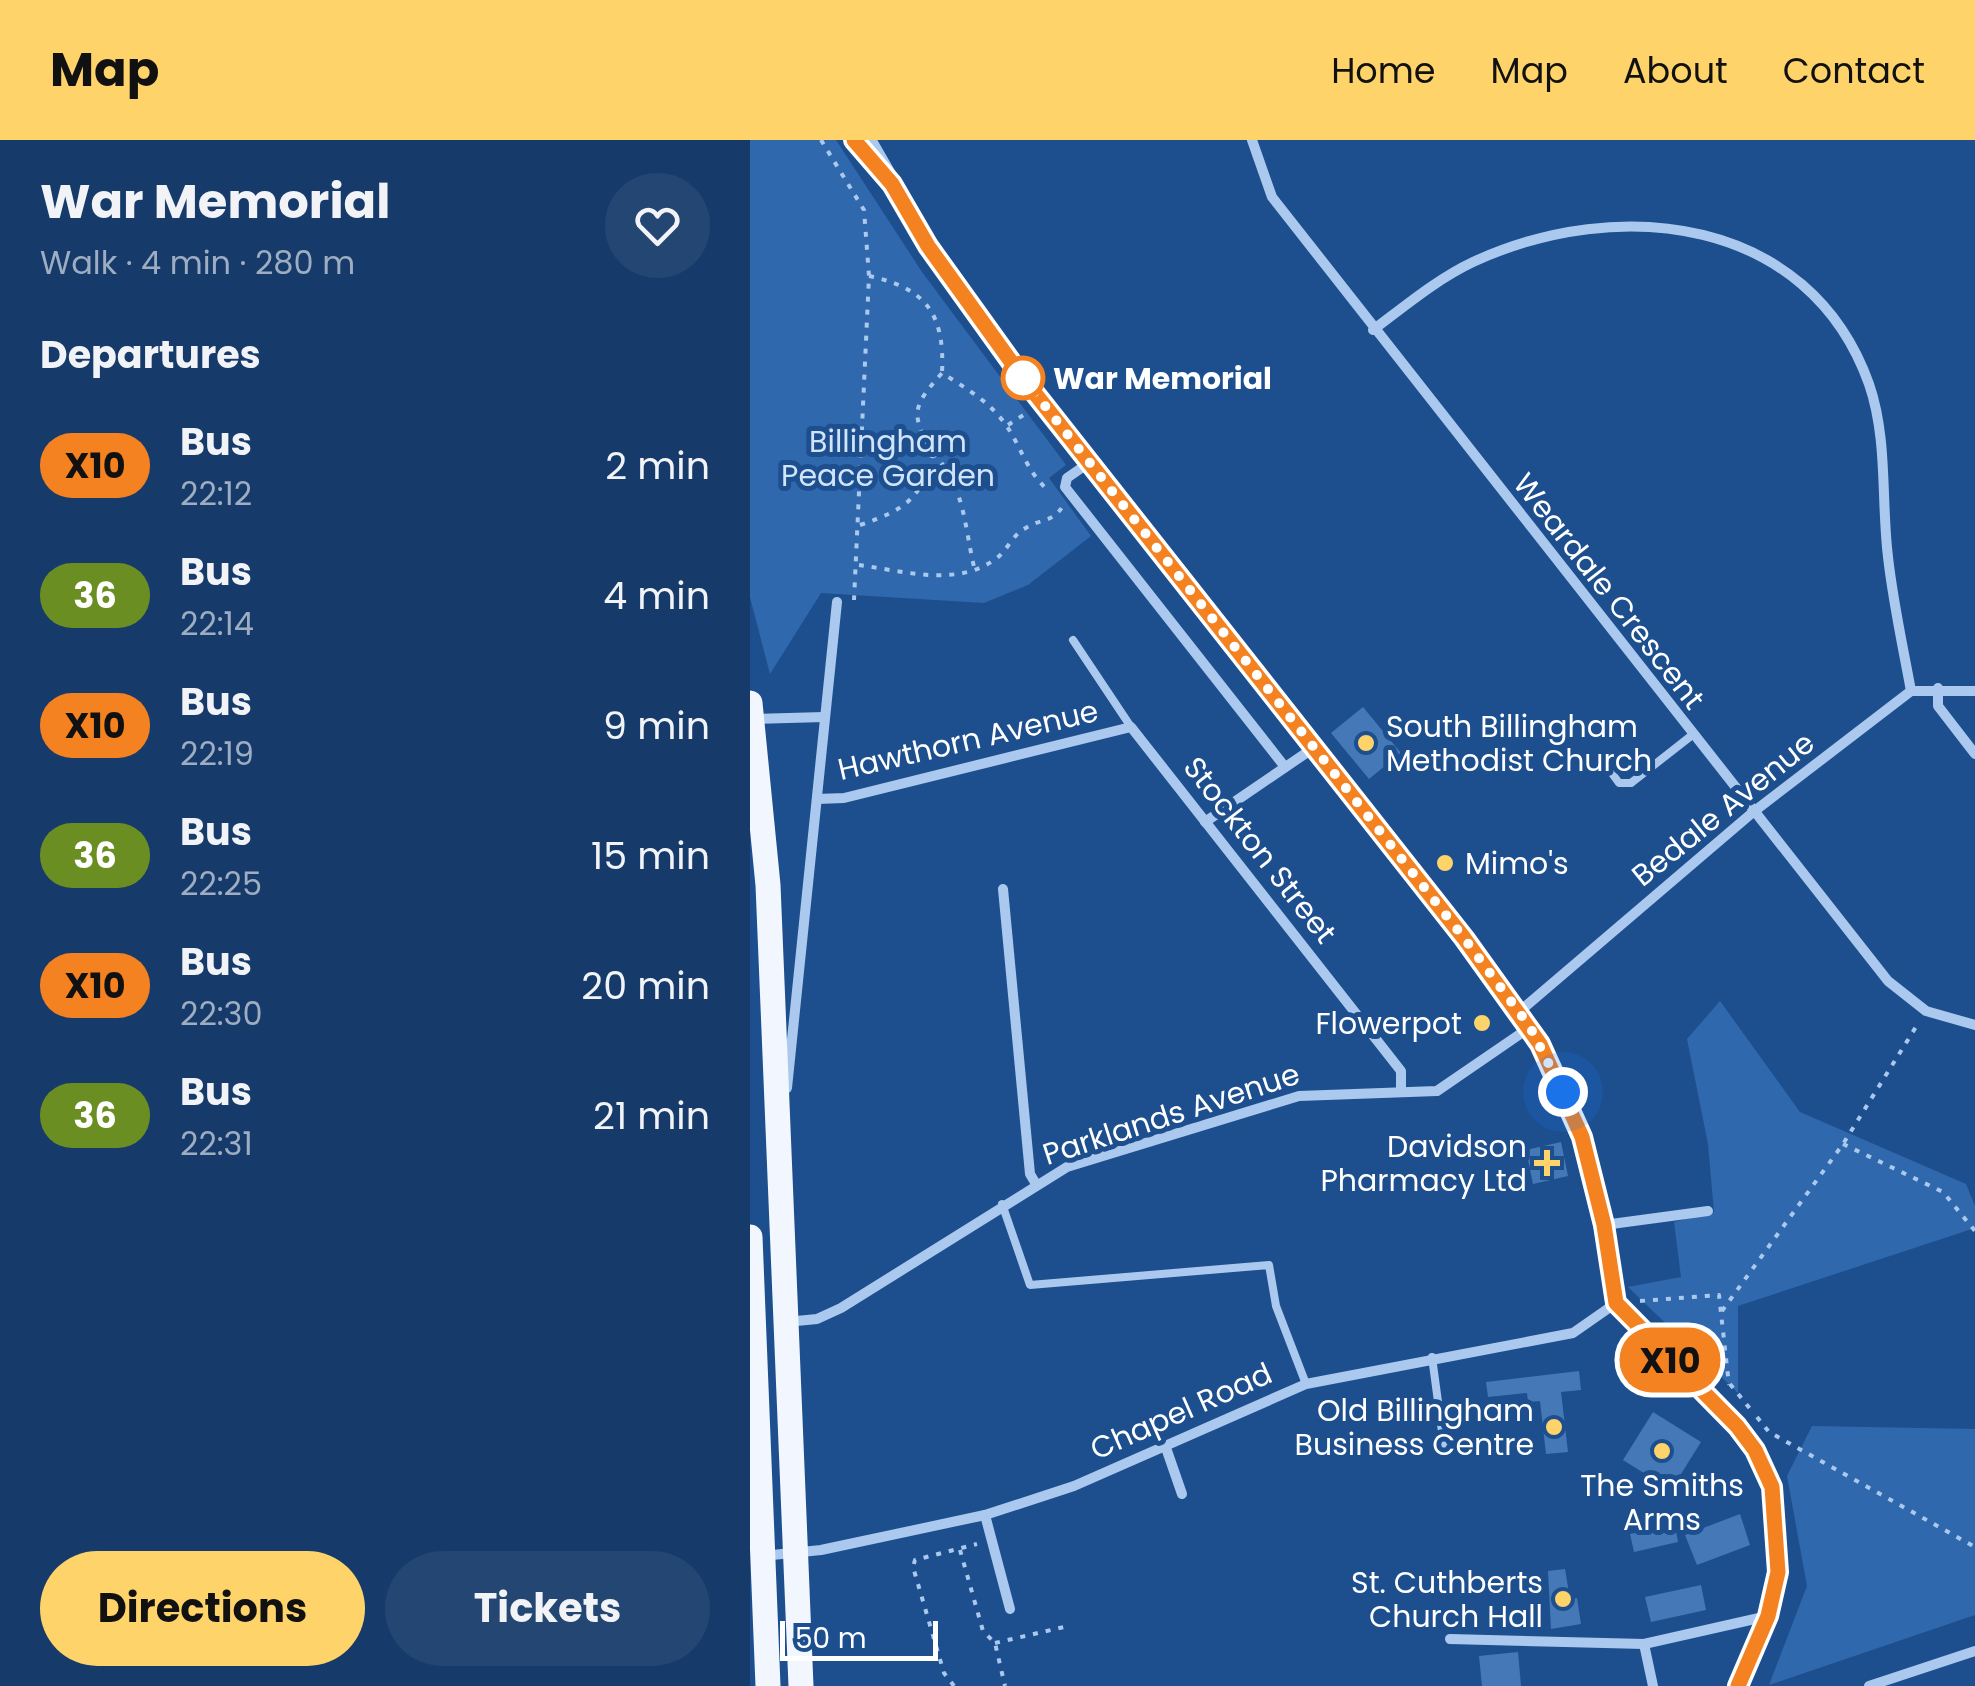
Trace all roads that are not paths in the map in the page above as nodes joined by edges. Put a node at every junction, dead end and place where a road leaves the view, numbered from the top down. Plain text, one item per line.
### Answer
1 (854, 140) edge
2 (868, 140) edge
3 (1252, 140) edge
4 (892, 184) junction
5 (1373, 330) junction
6 (1090, 462) junction
7 (837, 602) road end
8 (1073, 640) dead end
9 (1938, 688) junction
10 (1975, 690) edge
11 (1912, 691) junction
12 (751, 714) edge
13 (824, 717) junction
14 (1131, 727) junction
15 (1691, 736) junction
16 (1312, 749) junction
17 (1975, 754) edge
18 (1606, 765) dead end
19 (1285, 767) junction
20 (817, 799) junction
21 (1752, 813) junction
22 (1205, 822) junction
23 (1003, 889) dead end
24 (1525, 1019) junction
25 (1975, 1025) edge
26 (1401, 1092) junction
27 (780, 1148) junction
28 (1036, 1184) junction
29 (1002, 1204) junction
30 (1708, 1210) dead end
31 (1604, 1225) junction
32 (750, 1237) edge
33 (1616, 1303) junction
34 (786, 1322) junction
35 (1432, 1357) junction
36 (1306, 1384) junction
37 (1165, 1445) junction
38 (1446, 1454) dead end
39 (1182, 1494) dead end
40 (985, 1515) junction
41 (795, 1554) junction
42 (761, 1556) junction
43 (1010, 1609) dead end
44 (1768, 1616) junction
45 (1450, 1639) dead end
46 (1644, 1644) junction
47 (1975, 1651) edge
48 (1914, 1671) junction
49 (768, 1686) edge
50 (801, 1686) edge
51 (1653, 1686) edge
52 (1738, 1686) edge
53 (1869, 1686) edge
54 (1918, 1686) edge

1 - 4 street
2 - 4 street
3 - 5 street, Weardale Crescent
4 - 6 street
5 - 11 street
5 - 15 street, Weardale Crescent
6 - 16 street
6 - 19 street
7 - 13 street
8 - 14 lane, Stockton Street
9 - 10 street
9 - 11 street
9 - 17 street
11 - 21 street, Bedale Avenue
12 - 13 street
12 - 27 main road
13 - 20 street
14 - 20 street, Hawthorn Avenue
14 - 22 street, Stockton Street
15 - 18 lane
15 - 21 street, Weardale Crescent
16 - 19 street
16 - 24 street
19 - 22 street
20 - 27 street
21 - 24 street, Bedale Avenue
21 - 25 street, Weardale Crescent
22 - 26 street, Stockton Street
23 - 28 street
24 - 26 street, Parklands Avenue
24 - 31 street
26 - 28 street, Parklands Avenue
27 - 34 main road
28 - 29 street, Parklands Avenue
29 - 34 street, Parklands Avenue
29 - 36 lane
30 - 31 street
31 - 33 street
32 - 42 main road
33 - 35 street, Chapel Road
33 - 44 street
34 - 41 main road
35 - 36 street, Chapel Road
35 - 38 lane
36 - 37 street, Chapel Road
37 - 39 street
37 - 40 street, Chapel Road
40 - 41 street, Chapel Road
40 - 43 street
41 - 42 street, Chapel Road
41 - 50 main road
42 - 49 main road
44 - 46 street
44 - 52 street
45 - 46 street
46 - 51 street
47 - 48 street
48 - 53 street
48 - 54 street

